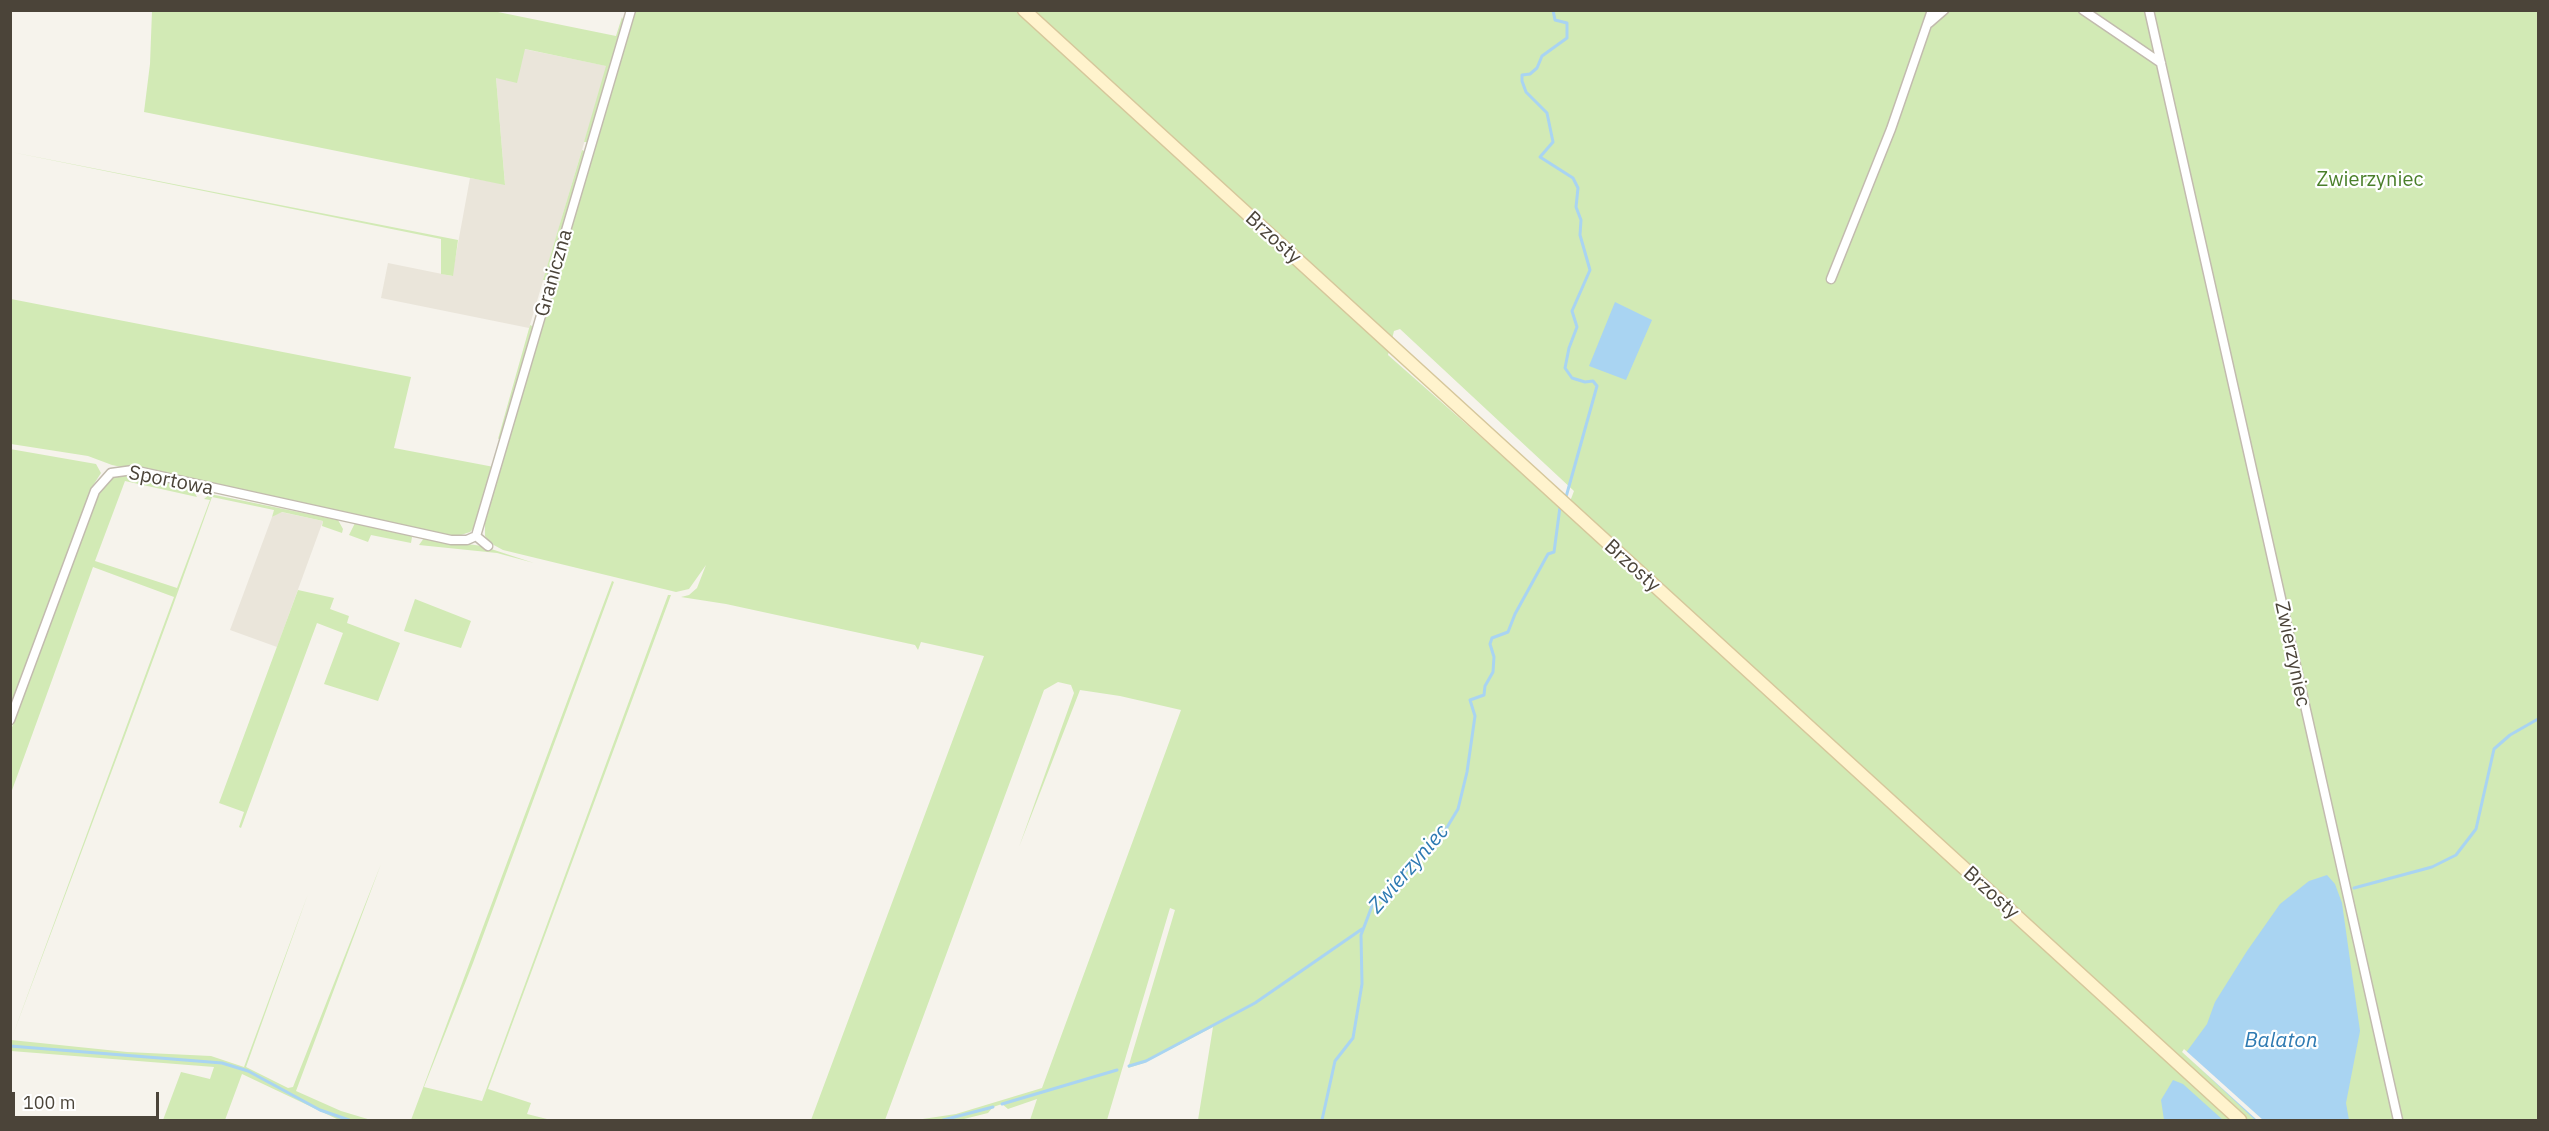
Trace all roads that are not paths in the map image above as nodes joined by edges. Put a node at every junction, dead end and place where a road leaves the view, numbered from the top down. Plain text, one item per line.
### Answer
1 (631, 10) edge
2 (1024, 10) edge
3 (1932, 10) edge
4 (1944, 10) edge
5 (2083, 10) edge
6 (2149, 10) edge
7 (1929, 23) junction
8 (2161, 63) junction
9 (1831, 279) dead end
10 (476, 536) junction
11 (489, 546) dead end
12 (10, 720) edge
13 (2240, 1120) edge
14 (2398, 1120) edge

1 - 10 street, Graniczna
2 - 13 street, Brzosty
3 - 7 street
4 - 7 street
5 - 8 street
6 - 8 street, Zwierzyniec
7 - 9 street
8 - 14 street, Zwierzyniec
10 - 11 street
10 - 12 street, Sportowa

